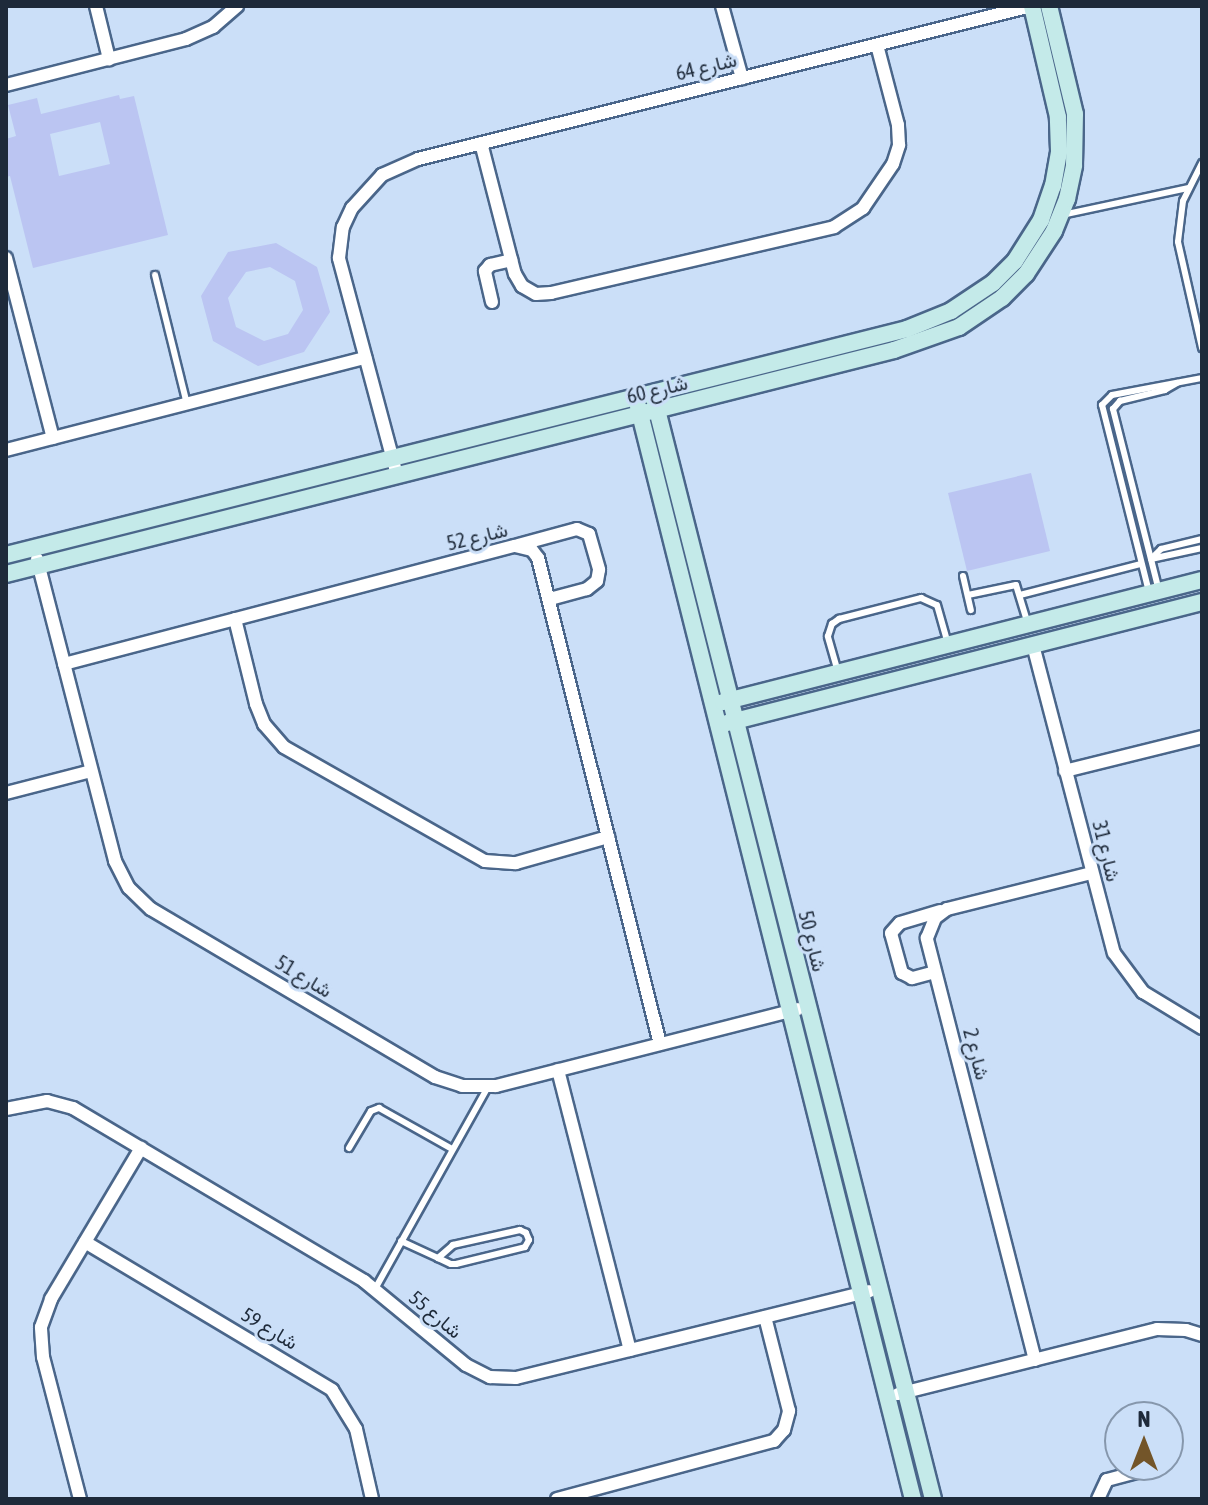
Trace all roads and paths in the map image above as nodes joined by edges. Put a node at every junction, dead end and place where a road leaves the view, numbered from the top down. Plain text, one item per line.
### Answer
1 (96, 6) edge
2 (237, 6) edge
3 (722, 6) edge
4 (1032, 6) edge
5 (1049, 6) edge
6 (877, 45) junction
7 (109, 59) junction
8 (742, 78) junction
9 (6, 85) edge
10 (481, 143) junction
11 (1202, 163) edge
12 (1188, 188) junction
13 (1061, 215) junction
14 (6, 258) edge
15 (511, 260) junction
16 (155, 275) dead end
17 (492, 302) dead end
18 (1202, 348) edge
19 (365, 358) junction
20 (1202, 378) edge
21 (1177, 383) junction
22 (655, 401) junction
23 (1104, 401) junction
24 (187, 404) junction
25 (637, 405) junction
26 (1114, 406) junction
27 (53, 438) junction
28 (6, 450) edge
29 (392, 458) junction
30 (397, 475) junction
31 (1202, 539) edge
32 (515, 546) junction
33 (34, 548) junction
34 (1202, 548) edge
35 (6, 555) edge
36 (1151, 559) junction
37 (1141, 562) junction
38 (39, 566) junction
39 (6, 574) edge
40 (963, 576) dead end
41 (1202, 580) edge
42 (1154, 592) junction
43 (968, 595) junction
44 (1020, 595) junction
45 (549, 599) junction
46 (1202, 602) edge
47 (971, 610) dead end
48 (235, 619) junction
49 (1028, 624) junction
50 (948, 644) junction
51 (1033, 645) junction
52 (64, 664) junction
53 (838, 672) junction
54 (731, 700) junction
55 (713, 704) junction
56 (736, 721) junction
57 (718, 725) junction
58 (1202, 737) edge
59 (91, 771) junction
60 (1065, 771) junction
61 (6, 793) edge
62 (608, 837) junction
63 (1091, 873) junction
64 (947, 909) junction
65 (935, 972) junction
66 (809, 1006) junction
67 (790, 1011) junction
68 (1202, 1028) edge
69 (660, 1044) junction
70 (558, 1070) junction
71 (488, 1087) junction
72 (6, 1109) edge
73 (141, 1148) junction
74 (349, 1148) dead end
75 (452, 1149) junction
76 (401, 1241) junction
77 (85, 1242) junction
78 (438, 1258) junction
79 (880, 1288) junction
80 (375, 1289) junction
81 (861, 1293) junction
82 (765, 1317) junction
83 (1202, 1335) edge
84 (630, 1350) junction
85 (1035, 1360) junction
86 (906, 1392) junction
87 (887, 1397) junction
88 (80, 1499) edge
89 (372, 1499) edge
90 (557, 1499) edge
91 (913, 1499) edge
92 (933, 1499) edge

1 - 7 street
2 - 7 street
3 - 8 street
4 - 6 street, شارع 64
4 - 22 street, شارع 60
5 - 13 street, شارع 60
6 - 8 street, شارع 64
6 - 15 street
7 - 9 street
8 - 10 street, شارع 64
10 - 15 street
10 - 19 street, شارع 64
11 - 12 lane
12 - 13 lane
12 - 18 lane
13 - 22 street, شارع 60
14 - 27 street
15 - 17 street
16 - 24 lane
19 - 24 street
19 - 29 street
20 - 21 lane
21 - 23 lane
21 - 26 lane
22 - 25 street, شارع 60
22 - 54 street, شارع 50
23 - 26 lane
23 - 37 lane
24 - 27 street
25 - 29 street, شارع 60
25 - 30 street, شارع 60
25 - 55 street, شارع 50
26 - 36 lane
27 - 28 street
29 - 30 street
29 - 33 street, شارع 60
30 - 38 street, شارع 60
31 - 36 lane
32 - 45 street, شارع 52
32 - 45 street
32 - 48 street, شارع 52
33 - 35 street, شارع 60
33 - 38 street, شارع 51
34 - 36 lane
36 - 37 lane
36 - 42 lane
37 - 42 lane
37 - 44 lane
38 - 39 street, شارع 60
38 - 52 street, شارع 51
40 - 43 lane
41 - 42 street
42 - 49 street
43 - 44 lane
43 - 47 lane
44 - 49 lane
45 - 62 street, شارع 52
46 - 51 street
48 - 52 street, شارع 52
48 - 62 street
49 - 50 street
49 - 51 street
49 - 51 street
50 - 53 street
50 - 53 lane
51 - 56 street
51 - 60 street, شارع 31
52 - 59 street, شارع 51
53 - 54 street
54 - 55 street
54 - 56 street, شارع 50
55 - 57 street, شارع 50
56 - 57 street
56 - 66 street, شارع 50
57 - 67 street, شارع 50
58 - 60 street
59 - 61 street
59 - 71 street, شارع 51
60 - 63 street, شارع 31
62 - 69 street, شارع 52
63 - 64 street
63 - 68 street, شارع 31
64 - 65 street, شارع 2
64 - 65 street
65 - 85 street, شارع 2
66 - 67 street, شارع 51
66 - 79 street, شارع 50
67 - 69 street, شارع 51
67 - 81 street, شارع 50
69 - 70 street, شارع 51
70 - 71 street, شارع 51
70 - 84 street
71 - 75 lane
72 - 73 street, شارع 55
73 - 77 street
73 - 80 street, شارع 55
74 - 75 lane
75 - 76 lane
76 - 78 lane
76 - 80 lane
77 - 88 street
77 - 89 street, شارع 59
78 - 78 lane
79 - 81 street, شارع 55
79 - 86 street, شارع 50
80 - 84 street, شارع 55
81 - 82 street, شارع 55
81 - 87 street, شارع 50
82 - 84 street, شارع 55
82 - 90 street
83 - 85 street
85 - 86 street
86 - 87 street
86 - 92 street, شارع 50
87 - 91 street, شارع 50

